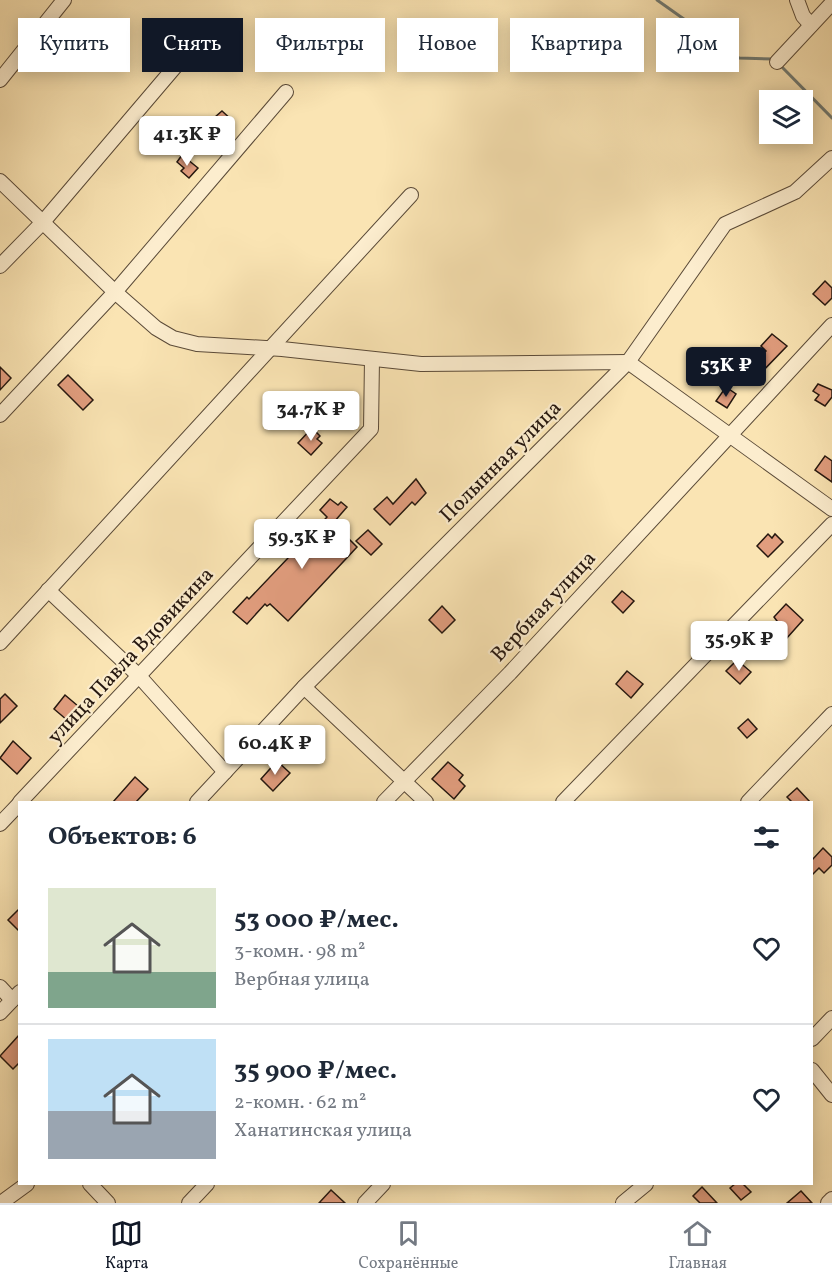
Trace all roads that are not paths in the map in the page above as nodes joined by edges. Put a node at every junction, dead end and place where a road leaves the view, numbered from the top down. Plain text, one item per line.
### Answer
1 (64, 0) edge
2 (797, 0) edge
3 (832, 3) edge
4 (811, 25) junction
5 (777, 62) dead end
6 (171, 72) edge
7 (0, 80) edge
8 (286, 92) dead end
9 (832, 158) edge
10 (0, 181) edge
11 (411, 195) dead end
12 (43, 222) junction
13 (0, 266) edge
14 (115, 292) junction
15 (832, 325) edge
16 (270, 348) junction
17 (372, 359) junction
18 (628, 362) junction
19 (0, 415) edge
20 (730, 436) junction
21 (832, 509) edge
22 (832, 524) edge
23 (48, 591) junction
24 (0, 643) edge
25 (139, 676) junction
26 (304, 687) junction
27 (832, 714) edge
28 (225, 772) junction
29 (404, 781) junction
30 (22, 801) edge
31 (197, 801) edge
32 (385, 801) edge
33 (425, 801) edge
34 (564, 801) edge
35 (749, 801) edge
36 (18, 805) edge
37 (0, 824) edge
38 (0, 987) edge
39 (16, 996) edge
40 (0, 1013) edge
41 (832, 1018) edge
42 (813, 1038) edge
43 (813, 1071) edge
44 (832, 1095) edge
45 (26, 1185) edge
46 (91, 1185) edge
47 (206, 1185) edge
48 (382, 1185) edge
49 (645, 1185) edge
50 (832, 1199) edge
51 (1, 1203) edge
52 (108, 1203) edge
53 (189, 1203) edge
54 (364, 1203) edge
55 (623, 1203) edge
56 (828, 1203) edge

1 - 7 street
2 - 4 street
3 - 4 street
4 - 5 street
6 - 12 street
8 - 14 street
9 - 18 street, Полынная улица
10 - 12 street
11 - 16 street
12 - 13 street
12 - 14 street
14 - 16 street
14 - 19 street
15 - 20 street, Вербная улица
16 - 17 street
16 - 23 street
17 - 18 street
17 - 25 street, улица Павла Вдовикина
18 - 20 street
18 - 26 street, Полынная улица
20 - 21 street
20 - 29 street, Вербная улица
22 - 34 street
23 - 24 street
23 - 25 street
25 - 28 street
25 - 30 street, улица Павла Вдовикина
26 - 28 street, Полынная улица
26 - 29 street
27 - 35 street
28 - 31 street, Полынная улица
29 - 32 street, Вербная улица
29 - 33 street
36 - 37 street, улица Павла Вдовикина
38 - 39 street
39 - 40 street
41 - 42 street
43 - 44 street
45 - 51 street
46 - 52 street
47 - 53 street
48 - 54 street
49 - 55 street
50 - 56 street

